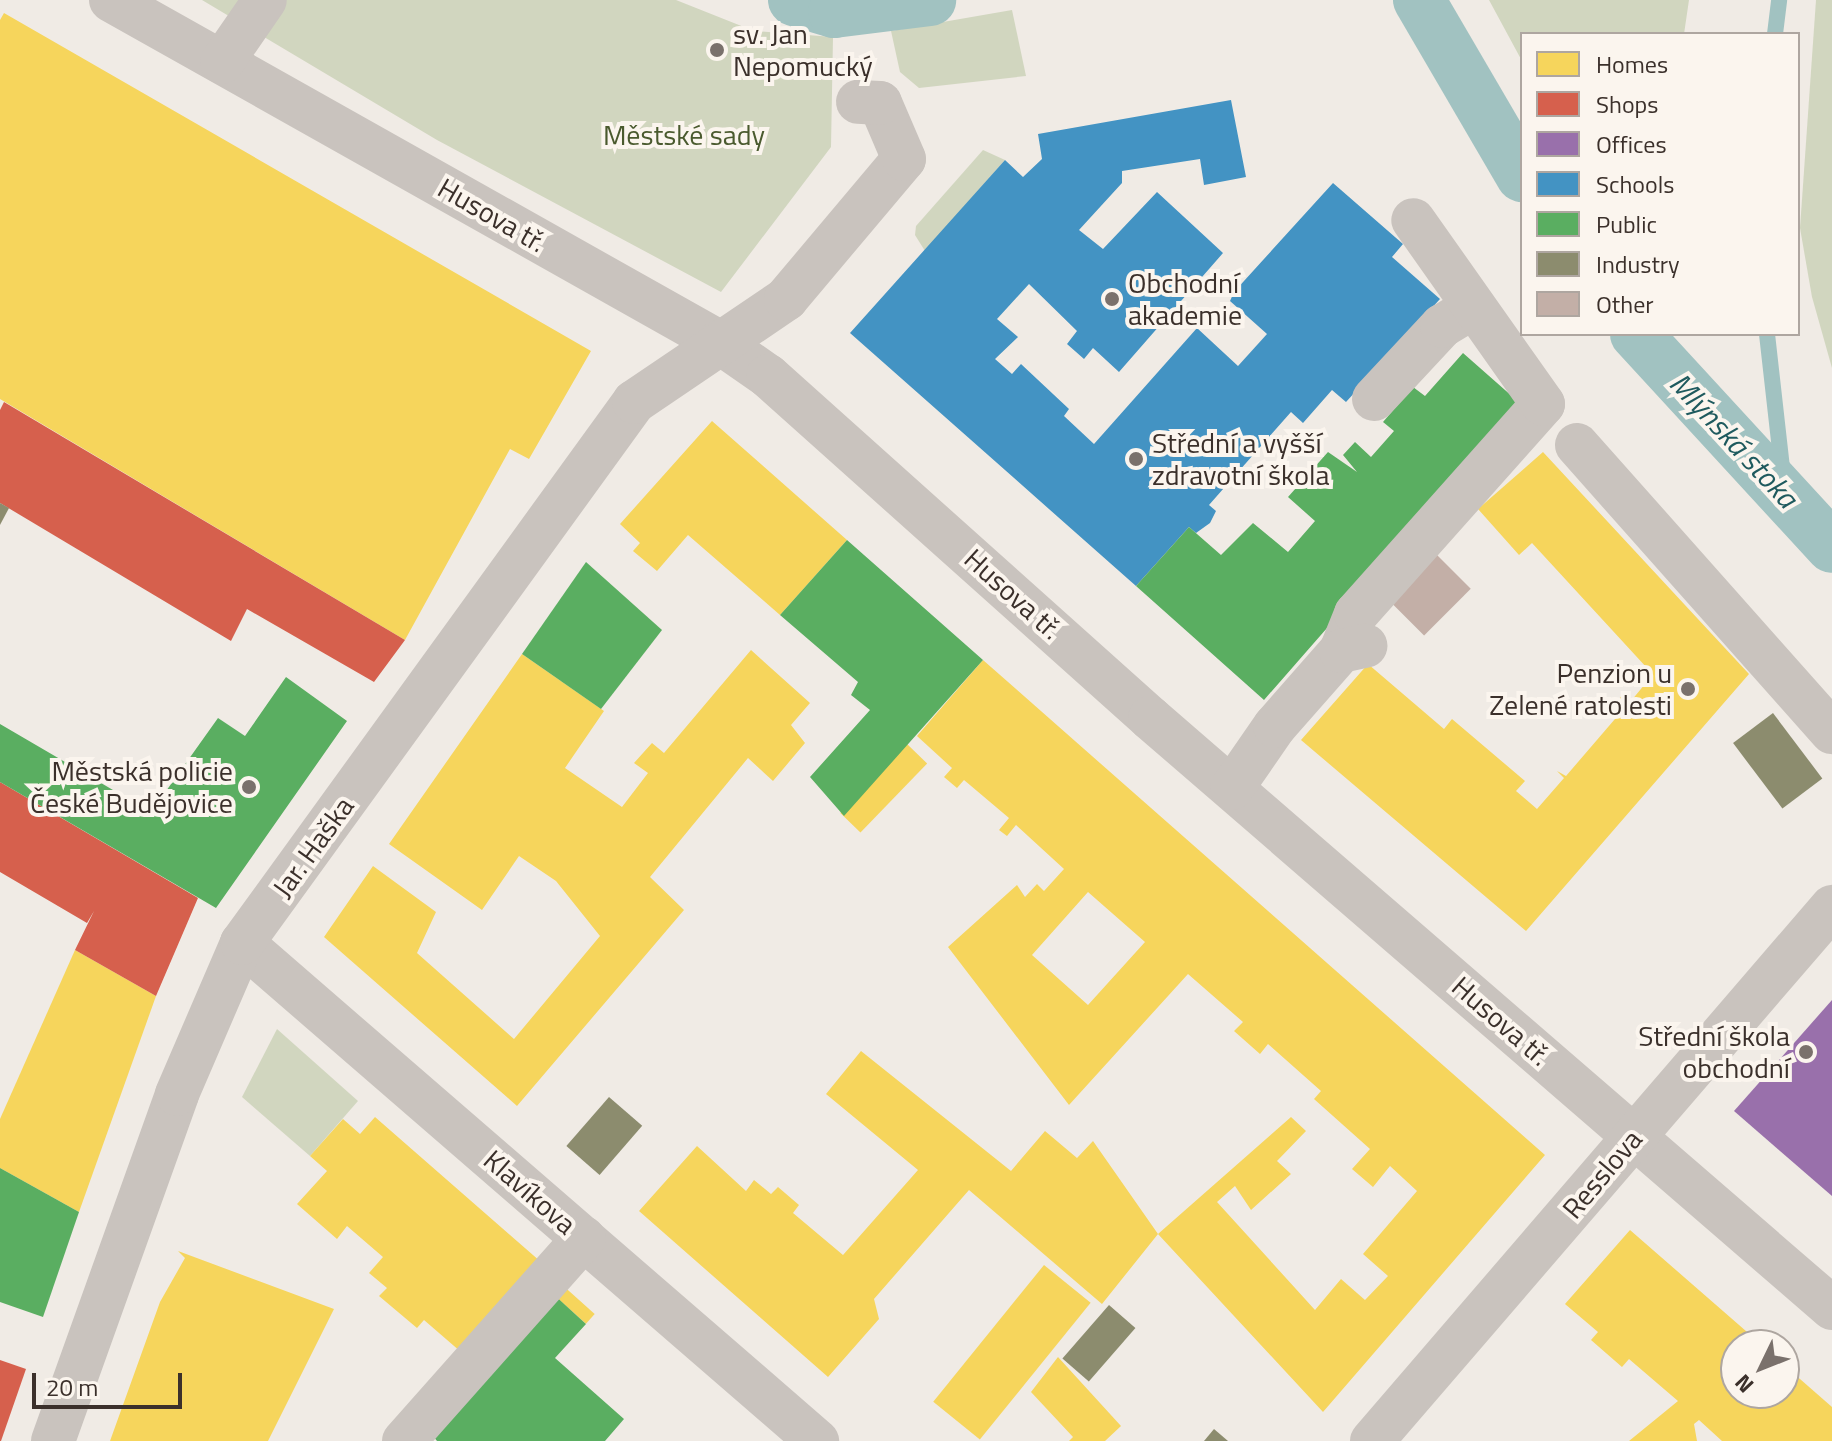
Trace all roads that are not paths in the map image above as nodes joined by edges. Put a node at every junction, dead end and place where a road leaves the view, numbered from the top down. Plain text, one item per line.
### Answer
1 (111, 0) edge
2 (265, 0) edge
3 (222, 62) junction
4 (858, 102) dead end
5 (1413, 220) dead end
6 (1474, 307) junction
7 (719, 342) junction
8 (1374, 399) dead end
9 (1577, 445) dead end
10 (1832, 732) edge
11 (1232, 788) junction
12 (1832, 907) edge
13 (242, 943) junction
14 (1633, 1137) junction
15 (584, 1238) junction
16 (1832, 1308) edge
17 (53, 1441) edge
18 (404, 1441) edge
19 (817, 1441) edge
20 (1372, 1441) edge

1 - 3 street, Husova tř.
2 - 3 street
3 - 7 street, Husova tř.
4 - 7 street, Jar. Haška
5 - 6 street
6 - 8 street
6 - 11 street
7 - 11 street, Husova tř.
7 - 13 street, Jar. Haška
9 - 10 street
11 - 14 street, Husova tř.
12 - 14 street, Resslova
13 - 15 street, Klavíkova
13 - 17 street, Jar. Haška
14 - 16 street, Husova tř.
14 - 20 street, Resslova
15 - 18 street
15 - 19 street, Klavíkova

